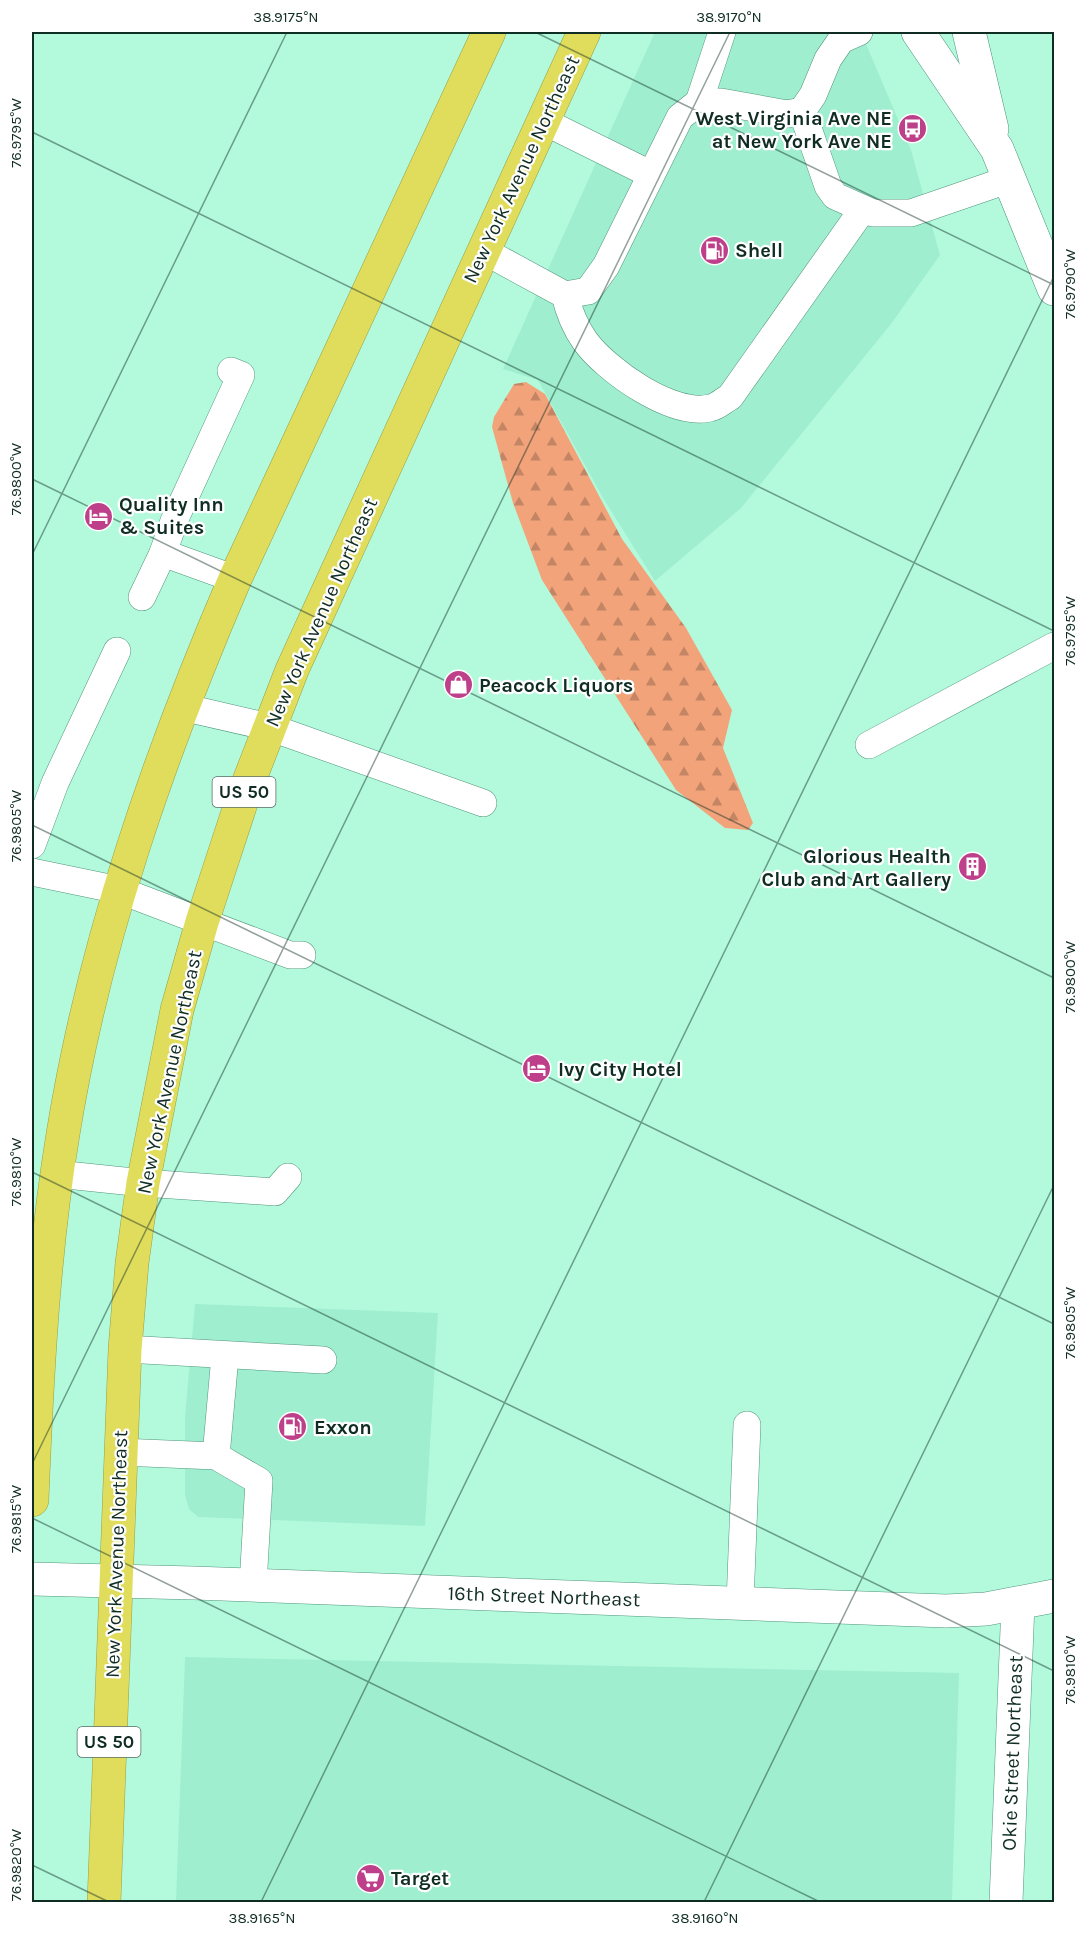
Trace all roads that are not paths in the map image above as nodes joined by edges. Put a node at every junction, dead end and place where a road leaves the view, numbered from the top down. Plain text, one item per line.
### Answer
1 (489, 32) edge
2 (584, 32) edge
3 (722, 32) edge
4 (859, 32) edge
5 (918, 32) edge
6 (969, 32) edge
7 (699, 102) junction
8 (802, 111) junction
9 (543, 121) junction
10 (997, 148) junction
11 (650, 174) junction
12 (1010, 179) junction
13 (863, 209) junction
14 (484, 251) junction
15 (1054, 289) edge
16 (565, 295) junction
17 (231, 371) dead end
18 (163, 553) junction
19 (235, 579) junction
20 (142, 597) dead end
21 (1054, 646) edge
22 (117, 651) dead end
23 (183, 707) junction
24 (269, 727) junction
25 (869, 745) dead end
26 (483, 803) dead end
27 (32, 845) edge
28 (32, 872) edge
29 (119, 890) junction
30 (202, 921) junction
31 (302, 955) dead end
32 (57, 1174) junction
33 (288, 1177) dead end
34 (144, 1183) junction
35 (124, 1349) junction
36 (225, 1356) junction
37 (323, 1360) dead end
38 (747, 1425) dead end
39 (120, 1452) junction
40 (216, 1456) junction
41 (32, 1500) edge
42 (32, 1579) edge
43 (115, 1581) junction
44 (253, 1585) junction
45 (1054, 1596) edge
46 (740, 1603) junction
47 (1018, 1604) junction
48 (104, 1902) edge
49 (1006, 1902) edge

1 - 19 highway
2 - 9 highway, New York Avenue Northeast / US 50
3 - 7 lane
4 - 8 lane
5 - 10 street
6 - 10 street
7 - 8 lane
7 - 11 lane
8 - 13 lane
9 - 11 lane
9 - 14 highway, New York Avenue Northeast / US 50
10 - 12 street
11 - 16 lane
12 - 13 lane
12 - 15 street
13 - 16 lane
14 - 16 lane
14 - 24 highway, New York Avenue Northeast / US 50
17 - 18 lane
18 - 19 lane
18 - 20 lane
19 - 23 highway
21 - 25 lane
22 - 27 lane
23 - 24 lane
23 - 29 highway
24 - 26 lane
24 - 30 highway, New York Avenue Northeast / US 50
28 - 29 lane
29 - 30 lane
29 - 32 highway
30 - 31 lane
30 - 34 highway, New York Avenue Northeast / US 50
32 - 34 lane
32 - 41 highway
33 - 34 lane
34 - 35 highway, New York Avenue Northeast / US 50
35 - 36 lane
35 - 39 highway, New York Avenue Northeast / US 50
36 - 37 lane
36 - 40 lane
38 - 46 lane
39 - 40 lane
39 - 43 highway, New York Avenue Northeast / US 50
40 - 44 lane
42 - 43 street, 16th Street Northeast
43 - 44 street, 16th Street Northeast
43 - 48 highway, New York Avenue Northeast / US 50
44 - 46 street, 16th Street Northeast
45 - 47 street, 16th Street Northeast
46 - 47 street, 16th Street Northeast
47 - 49 street, Okie Street Northeast

